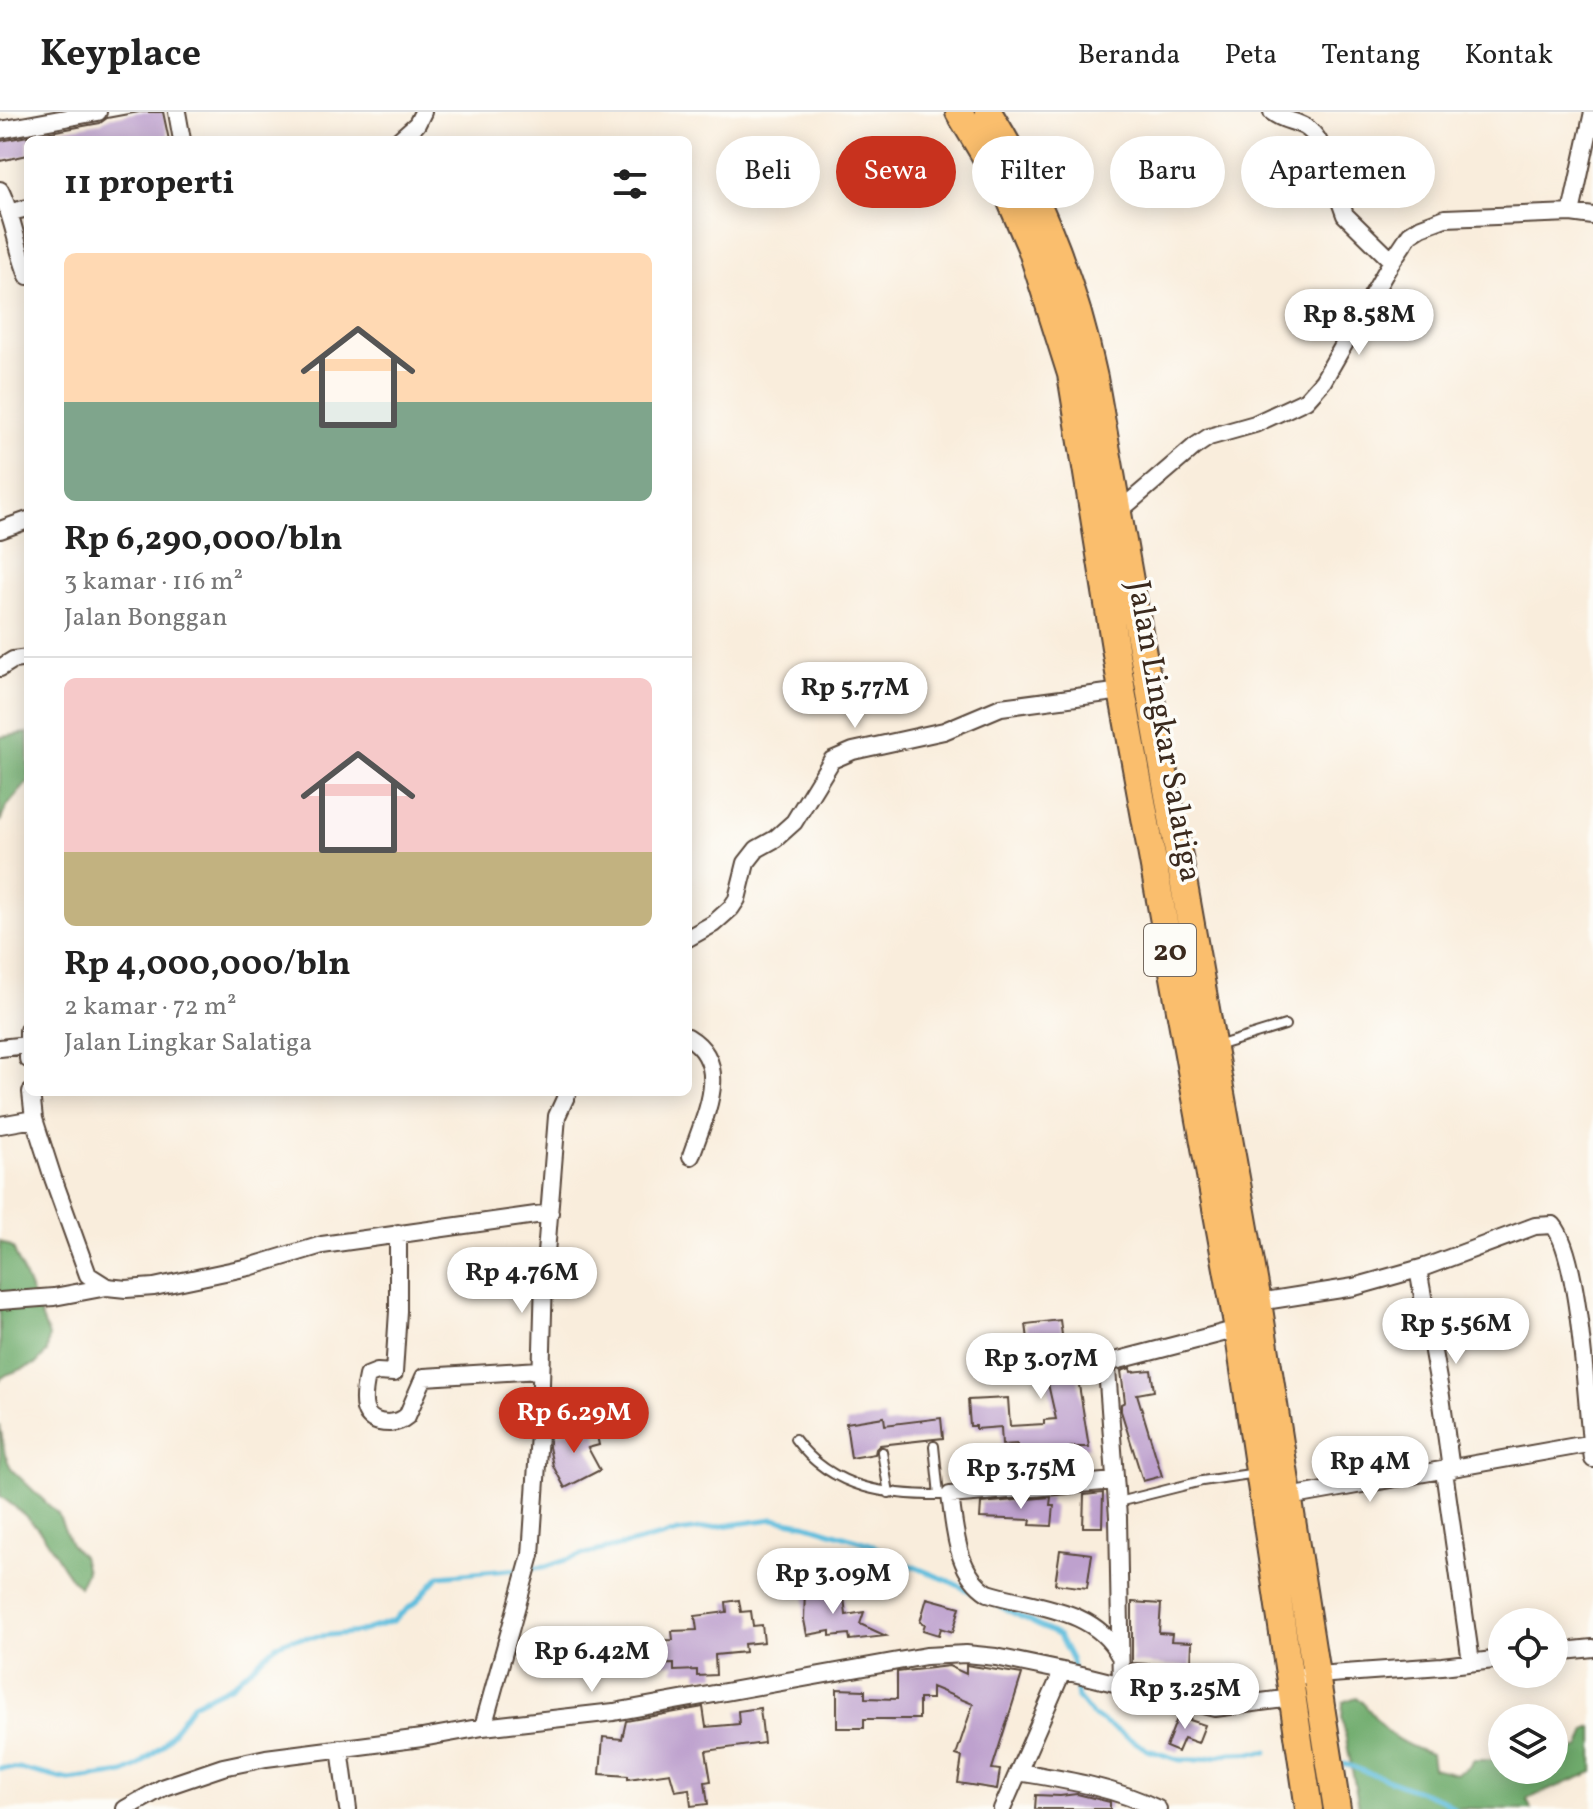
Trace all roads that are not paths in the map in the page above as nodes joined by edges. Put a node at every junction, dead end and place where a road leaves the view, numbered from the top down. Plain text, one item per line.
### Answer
1 (98, 112) edge
2 (177, 112) edge
3 (423, 112) edge
4 (959, 112) edge
5 (988, 112) edge
6 (1272, 112) edge
7 (1593, 112) edge
8 (0, 130) edge
9 (181, 136) edge
10 (404, 136) edge
11 (0, 190) edge
12 (20, 210) edge
13 (1571, 213) junction
14 (1593, 216) edge
15 (1392, 261) junction
16 (24, 266) edge
17 (1117, 513) junction
18 (24, 521) edge
19 (0, 530) edge
20 (1119, 597) junction
21 (24, 659) edge
22 (0, 668) edge
23 (1122, 691) junction
24 (692, 936) edge
25 (1285, 1025) dead end
26 (692, 1039) edge
27 (24, 1045) edge
28 (1212, 1047) junction
29 (0, 1048) edge
30 (31, 1096) edge
31 (566, 1096) edge
32 (34, 1119) junction
33 (0, 1125) edge
34 (691, 1156) dead end
35 (550, 1213) junction
36 (398, 1233) junction
37 (1418, 1269) junction
38 (107, 1287) junction
39 (0, 1301) edge
40 (1258, 1302) junction
41 (1238, 1329) junction
42 (540, 1370) junction
43 (394, 1373) junction
44 (424, 1377) junction
45 (795, 1439) dead end
46 (934, 1446) dead end
47 (1592, 1449) edge
48 (882, 1452) dead end
49 (1448, 1470) junction
50 (1259, 1473) junction
51 (1115, 1481) junction
52 (889, 1493) junction
53 (944, 1495) junction
54 (1289, 1497) junction
55 (1117, 1502) junction
56 (1593, 1648) edge
57 (1568, 1651) edge
58 (1120, 1657) junction
59 (1488, 1660) edge
60 (1471, 1662) junction
61 (1071, 1674) junction
62 (1316, 1677) junction
63 (1121, 1686) junction
64 (1291, 1688) junction
65 (483, 1727) junction
66 (340, 1748) junction
67 (1018, 1772) junction
68 (125, 1809) edge
69 (348, 1809) edge
70 (1002, 1809) edge
71 (1158, 1809) edge
72 (1309, 1809) edge
73 (1337, 1809) edge

1 - 8 street
2 - 9 street
3 - 10 street
4 - 20 highway, Jalan Lingkar Salatiga / 20
5 - 17 highway, Jalan Lingkar Salatiga / 20
6 - 15 street
7 - 13 street
11 - 12 street
12 - 16 street
13 - 14 street
13 - 15 street
15 - 17 street
17 - 20 highway, Jalan Lingkar Salatiga / 20
18 - 19 street
20 - 23 highway, Jalan Lingkar Salatiga / 20
20 - 28 highway, Jalan Lingkar Salatiga / 20
21 - 22 street
23 - 24 street
23 - 41 highway, Jalan Lingkar Salatiga / 20
25 - 28 lane
26 - 34 street
27 - 29 street
28 - 40 highway, Jalan Lingkar Salatiga / 20
30 - 32 street
31 - 35 street
32 - 33 street
32 - 38 street
35 - 36 street
35 - 42 street
36 - 38 street
36 - 43 street
37 - 40 street
37 - 47 street
37 - 49 street
38 - 39 street
40 - 54 highway, Jalan Lingkar Salatiga / 20
41 - 50 highway, Jalan Lingkar Salatiga / 20
41 - 51 street
42 - 44 street
42 - 65 street
43 - 44 street
43 - 44 street
45 - 52 lane
46 - 53 lane
47 - 49 street
48 - 52 lane
49 - 54 street
49 - 60 street
50 - 55 lane
50 - 64 highway, Jalan Lingkar Salatiga / 20
51 - 53 street
51 - 55 street
52 - 53 lane
53 - 58 street
54 - 62 highway, Jalan Lingkar Salatiga / 20
55 - 58 street
56 - 57 street
58 - 63 street
59 - 60 street
60 - 62 street
61 - 63 street
61 - 65 street
61 - 67 street
62 - 64 street
62 - 73 highway, Jalan Lingkar Salatiga / 20
63 - 64 street
64 - 72 highway, Jalan Lingkar Salatiga / 20
65 - 66 street
66 - 68 street
66 - 69 street
67 - 70 street
67 - 71 street

